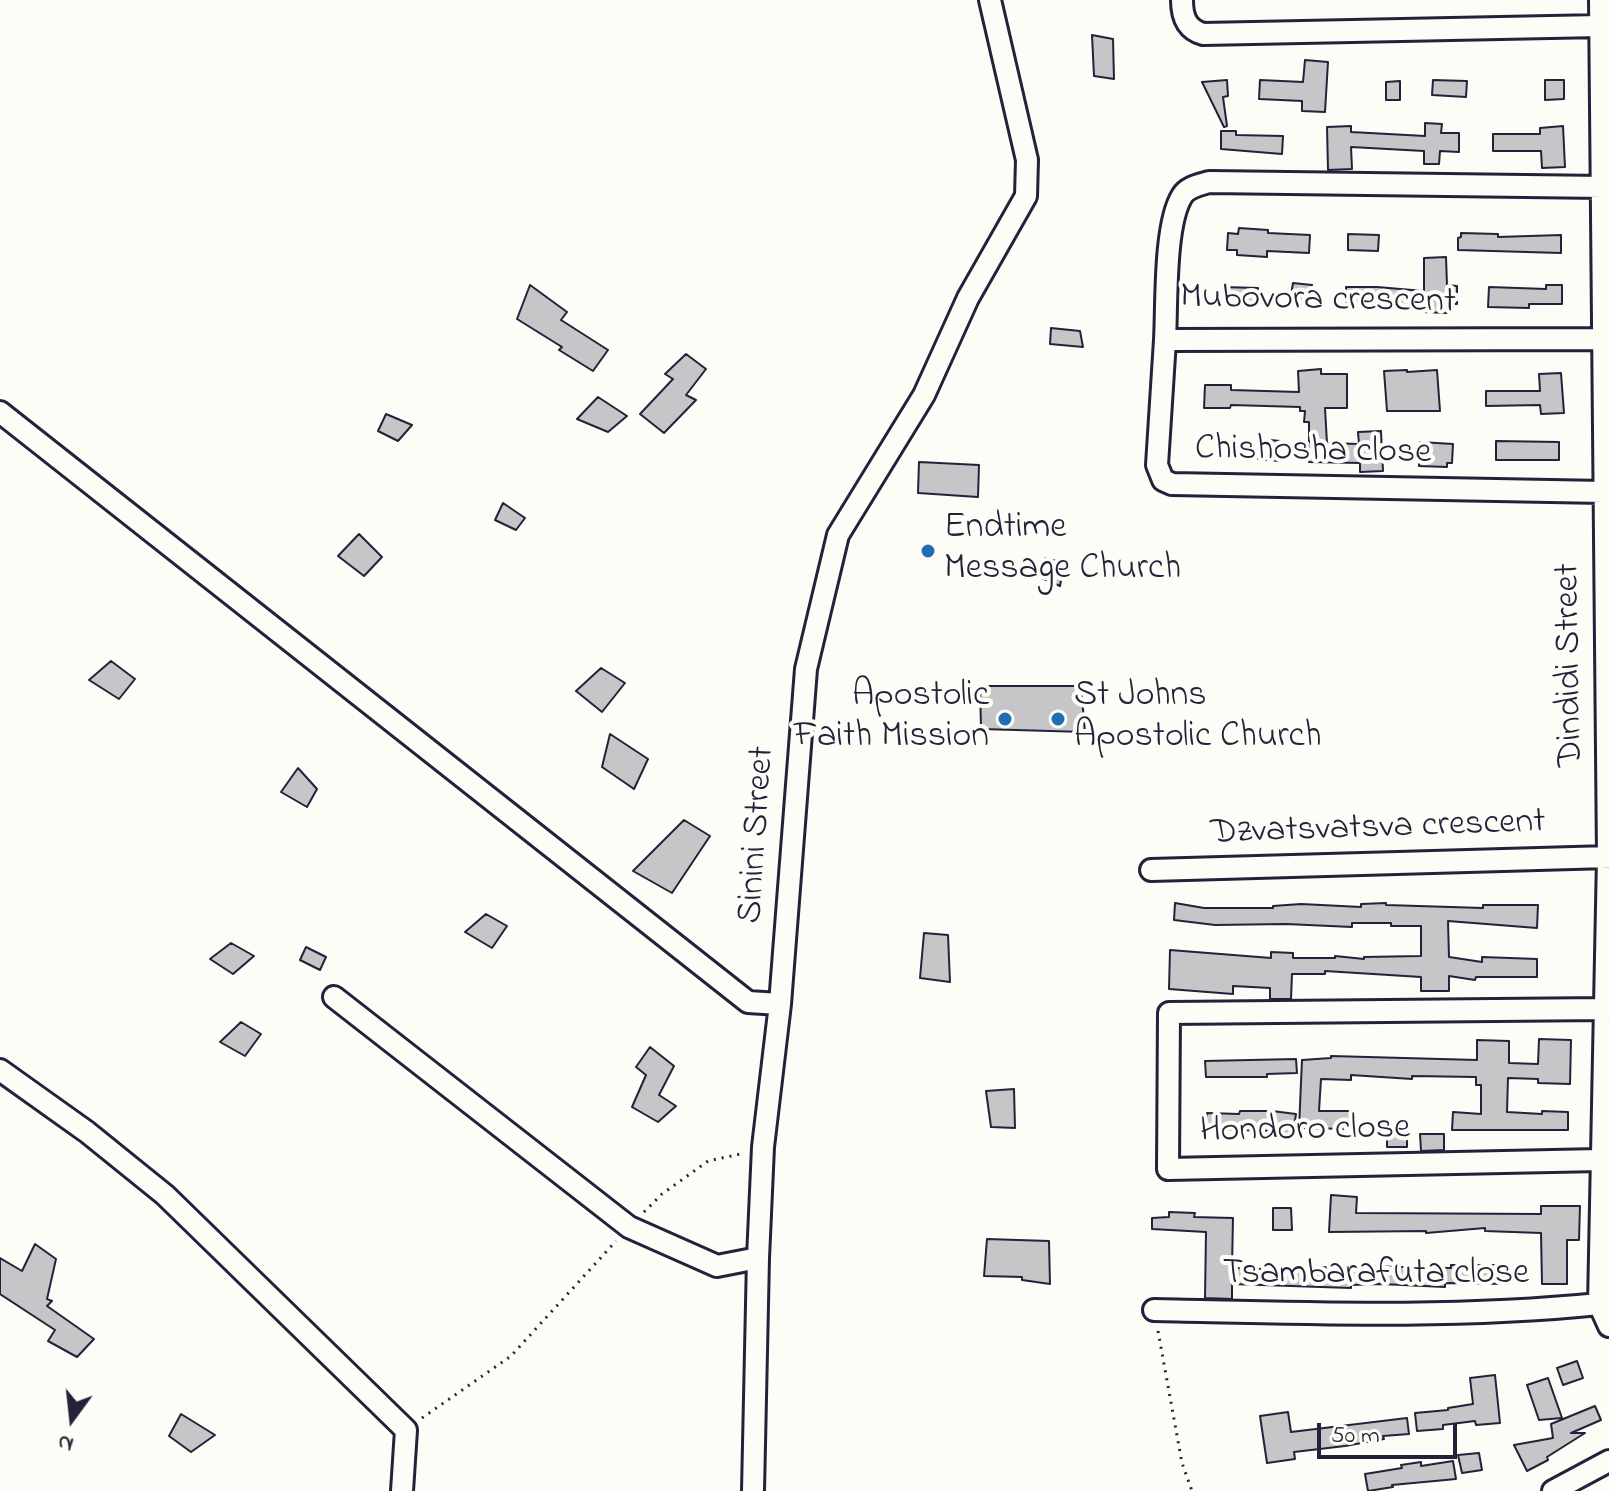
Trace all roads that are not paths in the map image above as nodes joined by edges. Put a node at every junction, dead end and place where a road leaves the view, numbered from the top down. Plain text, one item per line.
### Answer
1 (990, 0) edge
2 (1182, 0) edge
3 (1600, 0) edge
4 (1600, 26) junction
5 (1604, 187) junction
6 (1604, 339) junction
7 (1165, 340) junction
8 (0, 412) edge
9 (1604, 492) junction
10 (1608, 857) edge
11 (1151, 870) dead end
12 (334, 997) dead end
13 (780, 1004) junction
14 (1604, 1009) junction
15 (0, 1070) edge
16 (1600, 1160) junction
17 (758, 1258) junction
18 (1599, 1304) junction
19 (1154, 1310) road end
20 (1609, 1326) edge
21 (1609, 1461) edge
22 (402, 1491) edge
23 (753, 1491) edge
24 (1553, 1491) edge

1 - 13 street, Sinini Street
2 - 4 street
3 - 4 street, Dindidi Street
4 - 5 street, Dindidi Street
5 - 6 street, Dindidi Street
5 - 7 street, Mubovora crescent
6 - 7 street, Mubovora crescent
6 - 9 street, Dindidi Street
7 - 9 street, Chishosha close
8 - 13 street
9 - 10 street, Dindidi Street
10 - 11 street, Dzvatsvatsva crescent
10 - 14 street, Dindidi Street
12 - 17 street
13 - 17 street, Sinini Street
14 - 16 street, Dindidi Street
14 - 16 street, Hondoro close
15 - 22 street
16 - 18 street, Dindidi Street
17 - 23 street, Sinini Street
18 - 19 street, Tsambarafuta close
18 - 20 street, Dindidi Street
21 - 24 street

